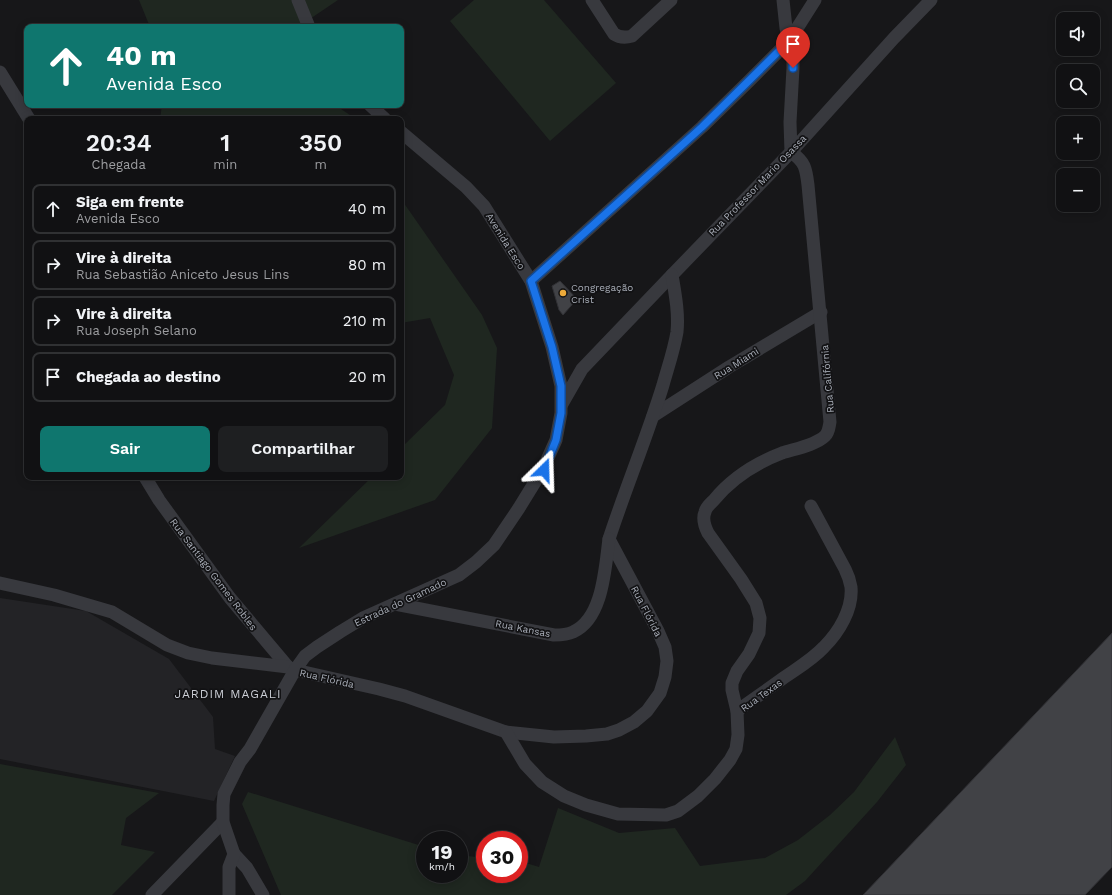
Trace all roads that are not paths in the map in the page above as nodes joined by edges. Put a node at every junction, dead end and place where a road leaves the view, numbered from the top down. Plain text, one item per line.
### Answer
1 (298, 0) edge
2 (592, 0) edge
3 (671, 0) edge
4 (783, 0) edge
5 (815, 0) edge
6 (931, 0) edge
7 (308, 24) edge
8 (789, 41) junction
9 (0, 72) edge
10 (373, 108) edge
11 (28, 116) edge
12 (382, 116) edge
13 (404, 134) edge
14 (791, 152) junction
15 (672, 275) junction
16 (531, 281) junction
17 (821, 312) junction
18 (582, 369) junction
19 (559, 374) junction
20 (561, 405) junction
21 (653, 416) junction
22 (147, 480) edge
23 (811, 506) dead end
24 (609, 540) junction
25 (0, 583) edge
26 (395, 604) junction
27 (292, 669) junction
28 (737, 711) junction
29 (506, 732) junction
30 (224, 822) junction
31 (234, 854) junction
32 (152, 895) edge
33 (229, 895) edge
34 (263, 895) edge

1 - 7 street
2 - 3 street
4 - 8 street
5 - 8 street
6 - 14 street, Rua Professor Mario Osassa
8 - 14 street
8 - 16 street
9 - 11 street
10 - 12 street
13 - 16 street, Avenida Esco
14 - 15 street, Rua Professor Mario Osassa
14 - 17 street, Rua Califórnia
15 - 18 street, Rua Professor Mario Osassa
15 - 21 street
16 - 19 street, Avenida Esco
17 - 21 street, Rua Miami
17 - 28 street, Rua Califórnia
18 - 19 street
18 - 20 street, Rua Professor Mario Osassa
19 - 20 street, Avenida Esco
20 - 26 street, Estrada do Gramado
21 - 24 street
22 - 27 street, Rua Santiago Gomes Robles
23 - 28 street, Rua Texas
24 - 26 street, Rua Kansas
24 - 29 street, Rua Flórida
25 - 27 street
26 - 27 street, Estrada do Gramado
27 - 29 street, Rua Flórida
27 - 30 street, Estrada do Gramado
28 - 29 street, Rua Texas
30 - 31 street, Estrada do Gramado
30 - 32 street
31 - 33 street
31 - 34 street

